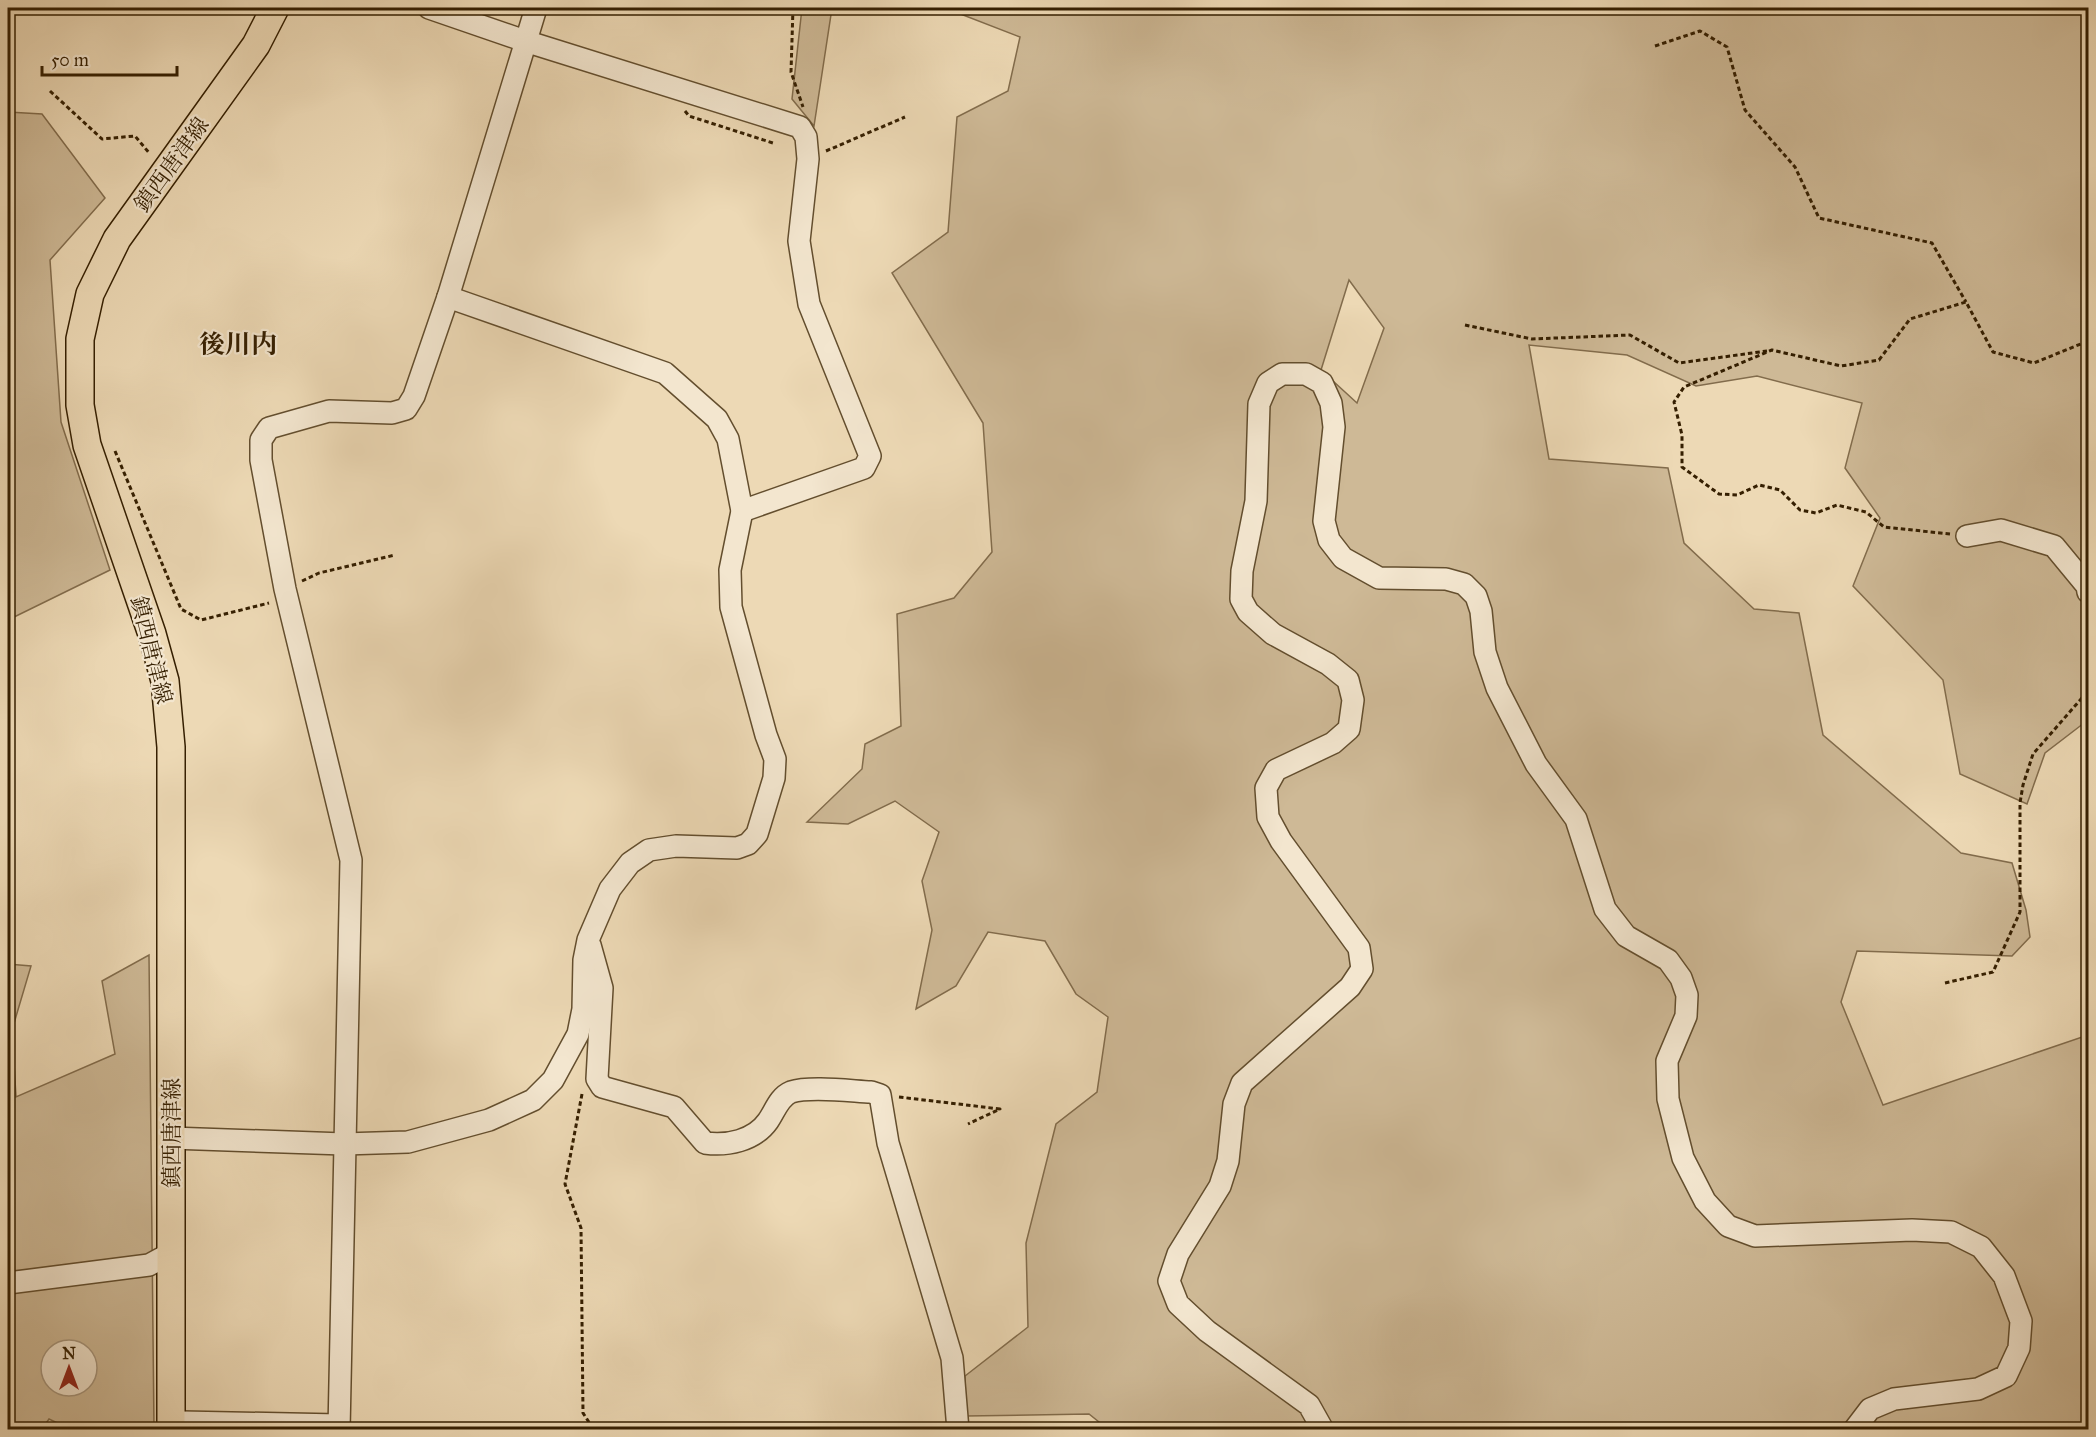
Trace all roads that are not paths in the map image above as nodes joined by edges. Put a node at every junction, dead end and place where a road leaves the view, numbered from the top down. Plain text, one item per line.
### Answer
1 (275, 8) edge
2 (429, 8) edge
3 (536, 8) edge
4 (525, 41) junction
5 (448, 297) junction
6 (742, 511) junction
7 (1967, 536) road end
8 (2088, 591) edge
9 (588, 940) junction
10 (171, 1138) junction
11 (344, 1144) junction
12 (171, 1253) junction
13 (8, 1283) edge
14 (177, 1426) edge
15 (339, 1427) edge
16 (958, 1430) edge
17 (1323, 1430) edge
18 (1854, 1430) edge

1 - 10 main road, 鎮西唐津線
2 - 4 street
3 - 4 street
4 - 5 street
4 - 6 street
5 - 6 street
5 - 11 street
6 - 9 street
7 - 8 street
9 - 11 street
9 - 16 street
10 - 11 street
10 - 12 main road, 鎮西唐津線
11 - 15 street
12 - 13 street
12 - 14 main road, 鎮西唐津線
14 - 15 street
17 - 18 street

